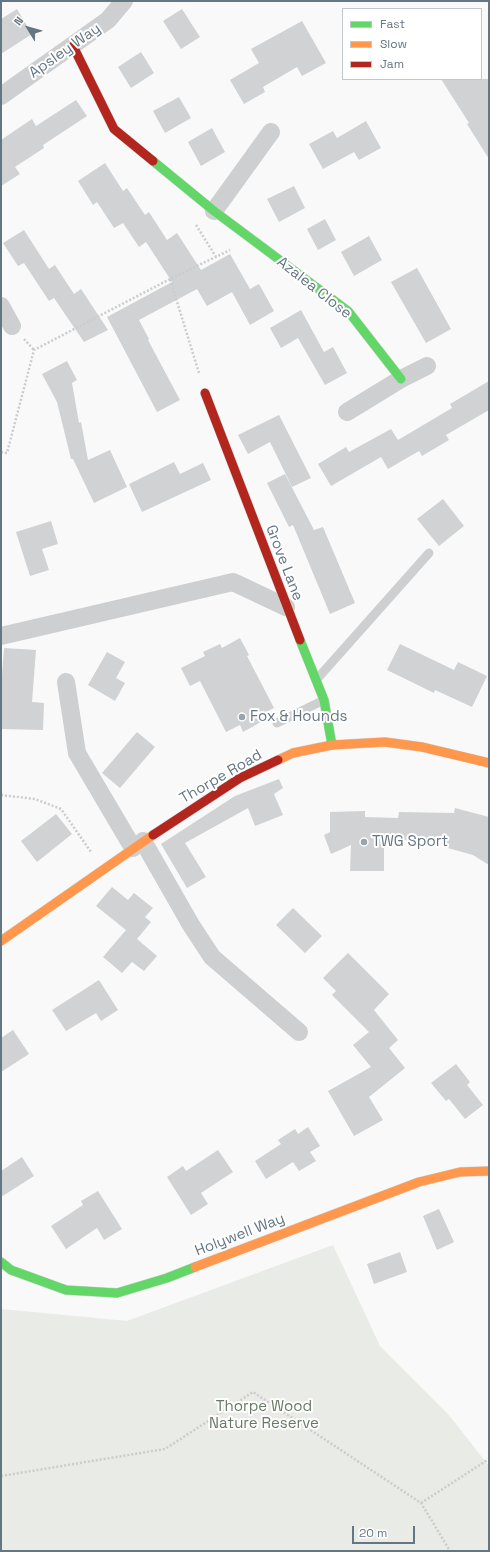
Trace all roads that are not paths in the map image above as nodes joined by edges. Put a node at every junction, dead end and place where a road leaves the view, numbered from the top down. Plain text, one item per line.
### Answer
1 (124, 1) edge
2 (73, 46) junction
3 (1, 96) edge
4 (271, 132) dead end
5 (214, 211) junction
6 (1, 306) edge
7 (12, 326) dead end
8 (427, 366) dead end
9 (401, 379) junction
10 (205, 393) road end
11 (347, 412) dead end
12 (429, 553) dead end
13 (286, 606) junction
14 (1, 636) edge
15 (316, 680) junction
16 (66, 682) dead end
17 (324, 700) junction
18 (277, 723) dead end
19 (332, 745) junction
20 (489, 763) edge
21 (138, 844) junction
22 (1, 941) edge
23 (299, 1032) dead end
24 (489, 1171) edge
25 (1, 1262) edge

1 - 2 street, Apsley Way
2 - 3 street, Apsley Way
2 - 5 street, Azalea Close
4 - 5 street
5 - 9 street, Azalea Close
6 - 7 street
8 - 9 street
9 - 11 street
10 - 13 street, Grove Lane
12 - 15 lane
13 - 14 street
13 - 15 street, Grove Lane
15 - 17 street, Grove Lane
16 - 21 street
17 - 18 lane
17 - 19 street, Grove Lane
19 - 20 street, Thorpe Road
19 - 21 street, Thorpe Road
21 - 22 street, Thorpe Road
21 - 23 street
24 - 25 street, Holywell Way

